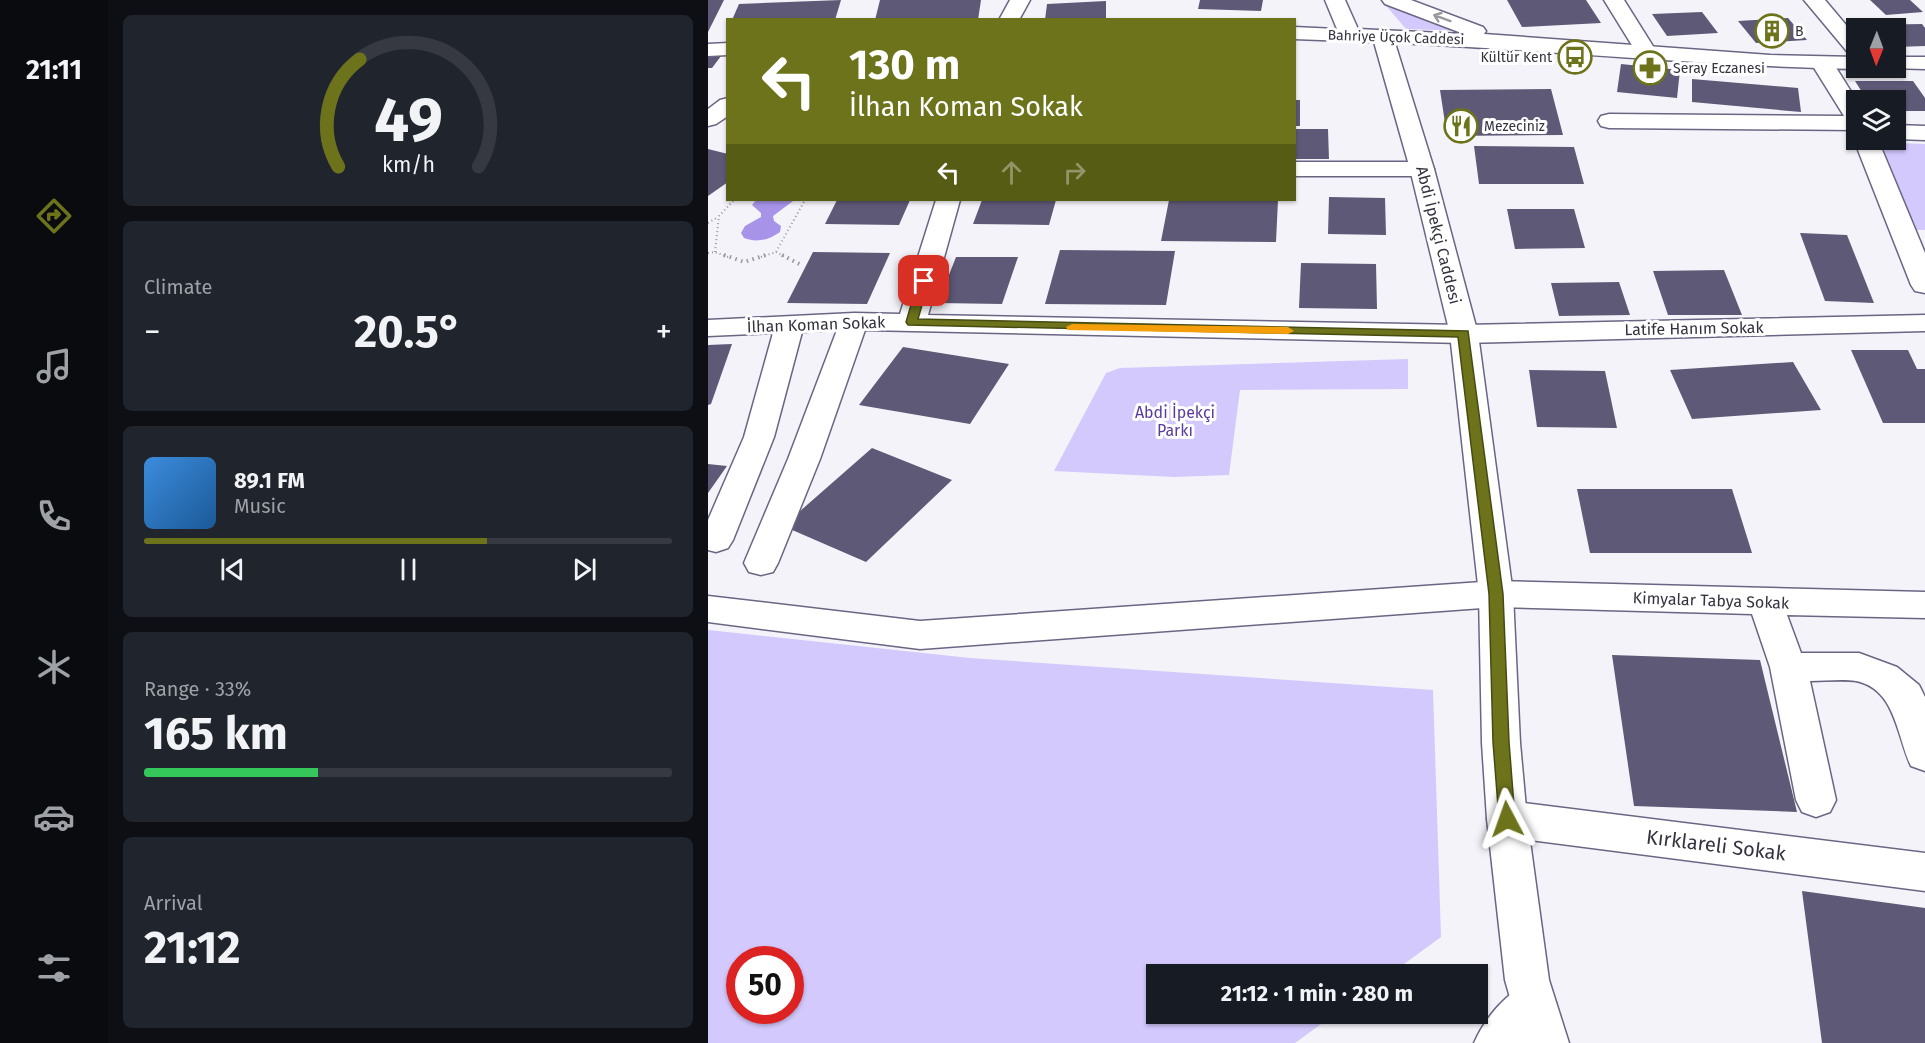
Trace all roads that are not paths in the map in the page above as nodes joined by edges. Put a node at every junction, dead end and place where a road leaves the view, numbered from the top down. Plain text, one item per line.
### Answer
1 (1020, 0) edge
2 (1335, 0) edge
3 (1614, 0) edge
4 (1815, 0) edge
5 (1010, 18) edge
6 (1380, 24) edge
7 (1296, 33) edge
8 (1846, 38) edge
9 (1518, 42) junction
10 (708, 50) edge
11 (726, 50) edge
12 (1645, 51) junction
13 (1822, 63) junction
14 (1846, 63) edge
15 (1906, 63) edge
16 (1925, 63) edge
17 (1846, 103) edge
18 (726, 106) edge
19 (708, 119) edge
20 (1609, 121) dead end
21 (1846, 121) edge
22 (1906, 132) edge
23 (1925, 133) edge
24 (1870, 150) edge
25 (1422, 168) junction
26 (1296, 169) edge
27 (948, 201) edge
28 (1925, 285) edge
29 (854, 321) junction
30 (912, 322) junction
31 (1925, 323) edge
32 (790, 324) junction
33 (708, 328) edge
34 (1464, 334) junction
35 (716, 540) dead end
36 (761, 563) dead end
37 (1496, 594) junction
38 (1765, 601) junction
39 (1925, 606) edge
40 (708, 609) edge
41 (1788, 667) junction
42 (1925, 755) edge
43 (1816, 800) dead end
44 (1507, 819) junction
45 (1925, 872) edge
46 (1540, 1023) edge
47 (1497, 1043) edge

1 - 5 street
2 - 6 street, Abdi İpekçi Caddesi
3 - 12 street
4 - 8 street
6 - 7 street, Bahriye Üçok Caddesi
6 - 9 street, Bahriye Üçok Caddesi
9 -> 6 street
6 - 25 street, Abdi İpekçi Caddesi
9 - 12 street, Bahriye Üçok Caddesi
10 - 11 street
12 - 13 street, Bahriye Üçok Caddesi
13 - 14 street, Bahriye Üçok Caddesi
13 - 17 street
15 - 16 street
18 - 19 street
20 - 21 street
22 - 23 street
24 - 28 street
25 - 26 street
25 - 34 street, Abdi İpekçi Caddesi
27 - 30 street
29 - 30 street, İlhan Koman Sokak
29 - 32 street, İlhan Koman Sokak
29 - 36 street
30 - 34 street, İlhan Koman Sokak
31 - 34 street, Latife Hanım Sokak
32 - 33 street, İlhan Koman Sokak
32 - 35 street
34 - 37 street, Abdi İpekçi Caddesi
37 - 38 street, Kimyalar Tabya Sokak
37 - 40 street, Kimyalar Tabya Sokak
37 - 44 street, Abdi İpekçi Caddesi
38 - 39 street, Kimyalar Tabya Sokak
38 - 41 street
41 - 42 street
41 - 43 street
44 - 45 street, Kırklareli Sokak
44 - 46 street, Abdi İpekçi Caddesi
46 - 47 street

